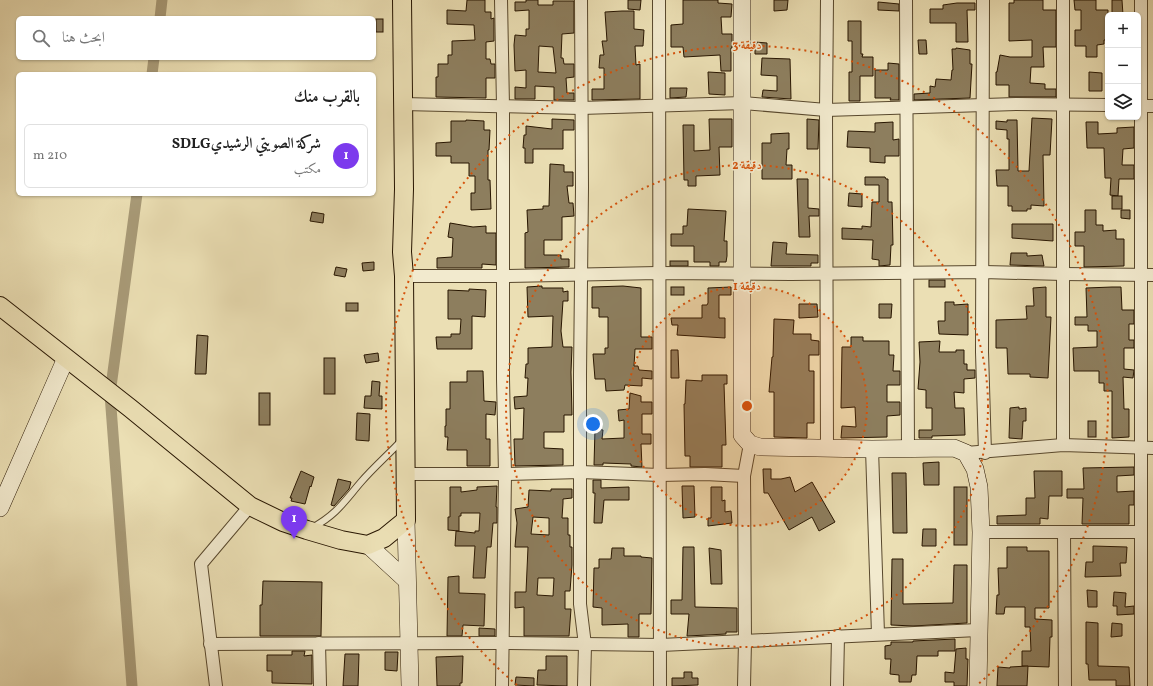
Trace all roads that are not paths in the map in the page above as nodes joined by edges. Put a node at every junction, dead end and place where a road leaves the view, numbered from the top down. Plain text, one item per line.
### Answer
1 (402, 0) edge
2 (501, 0) edge
3 (581, 0) edge
4 (659, 0) edge
5 (742, 0) edge
6 (827, 0) edge
7 (906, 0) edge
8 (983, 0) edge
9 (1063, 0) edge
10 (1141, 0) edge
11 (1139, 84) edge
12 (403, 104) junction
13 (743, 104) junction
14 (1063, 105) junction
15 (1105, 105) edge
16 (503, 106) junction
17 (659, 106) junction
18 (983, 106) junction
19 (1141, 106) edge
20 (1153, 106) edge
21 (582, 108) junction
22 (906, 108) junction
23 (826, 110) junction
24 (1139, 120) edge
25 (658, 272) junction
26 (906, 272) junction
27 (983, 272) junction
28 (742, 273) junction
29 (581, 274) junction
30 (827, 274) junction
31 (1063, 274) junction
32 (1140, 275) junction
33 (1153, 275) edge
34 (404, 276) junction
35 (503, 276) junction
36 (0, 306) edge
37 (66, 358) junction
38 (405, 436) junction
39 (750, 444) junction
40 (1063, 445) junction
41 (1147, 448) edge
42 (827, 449) junction
43 (908, 449) junction
44 (872, 450) junction
45 (985, 453) junction
46 (966, 454) junction
47 (580, 472) junction
48 (406, 474) junction
49 (505, 474) junction
50 (660, 475) junction
51 (744, 476) junction
52 (4, 490) edge
53 (250, 506) junction
54 (0, 508) edge
55 (406, 520) junction
56 (307, 530) junction
57 (981, 532) junction
58 (1064, 532) junction
59 (1140, 532) junction
60 (368, 545) junction
61 (406, 580) junction
62 (1147, 623) edge
63 (978, 630) junction
64 (878, 634) junction
65 (838, 636) junction
66 (745, 641) junction
67 (319, 643) junction
68 (409, 643) junction
69 (502, 643) junction
70 (210, 644) junction
71 (585, 645) junction
72 (661, 645) junction
73 (216, 686) edge
74 (320, 686) edge
75 (410, 686) edge
76 (502, 686) edge
77 (584, 686) edge
78 (660, 686) edge
79 (744, 686) edge
80 (837, 686) edge
81 (978, 686) edge
82 (1065, 686) edge
83 (1141, 686) edge

1 - 12 main road
2 - 16 street
3 - 21 street
4 - 17 street
5 - 13 street
6 - 23 street
7 - 22 street
8 - 18 street
9 - 14 street
10 - 11 street
12 - 16 street
12 - 34 main road
13 - 17 street
13 - 23 street
13 - 28 street
14 - 15 street
14 - 18 street
14 - 31 street
16 - 21 street
16 - 35 street
17 - 21 street
17 - 25 street
18 - 22 street
18 - 27 street
19 - 20 street
21 - 29 street
22 - 23 street
22 - 26 street
23 - 30 street
24 - 32 street
25 - 28 street
25 - 29 street
25 - 50 street
26 - 27 street
26 - 30 street
26 - 43 street
27 - 31 street
27 - 45 street
28 - 30 street
28 - 39 street
29 - 35 street
29 - 47 street
30 - 42 street
31 - 32 street
31 - 40 street
32 - 33 street
32 - 41 street
34 - 35 street
34 - 38 main road
35 - 49 street
36 - 37 main road
37 - 52 street
37 - 53 main road
38 - 48 main road
38 - 56 lane
39 - 42 street
39 - 51 street
40 - 41 street
40 - 45 street
41 - 59 street
42 - 44 street
43 - 44 street
43 - 46 street
44 - 64 street
45 - 46 street
46 - 57 street
47 - 49 street
47 - 50 street
47 - 71 street
48 - 49 street
48 - 55 main road
49 - 69 street
50 - 51 street
50 - 72 street
51 - 66 street
52 - 54 street
53 - 56 main road
53 - 70 street
55 - 60 main road
55 - 61 street
56 - 60 main road
57 - 58 street
57 - 63 street
58 - 59 street
58 - 82 street
59 - 62 street
60 - 61 street
61 - 68 street
62 - 83 street
63 - 64 street
63 - 81 street
64 - 65 street
65 - 66 street
65 - 80 street
66 - 72 street
66 - 79 street
67 - 68 street
67 - 70 street
67 - 74 street
68 - 69 street
68 - 75 street
69 - 71 street
69 - 76 street
70 - 73 street
71 - 72 street
71 - 77 street
72 - 78 street

